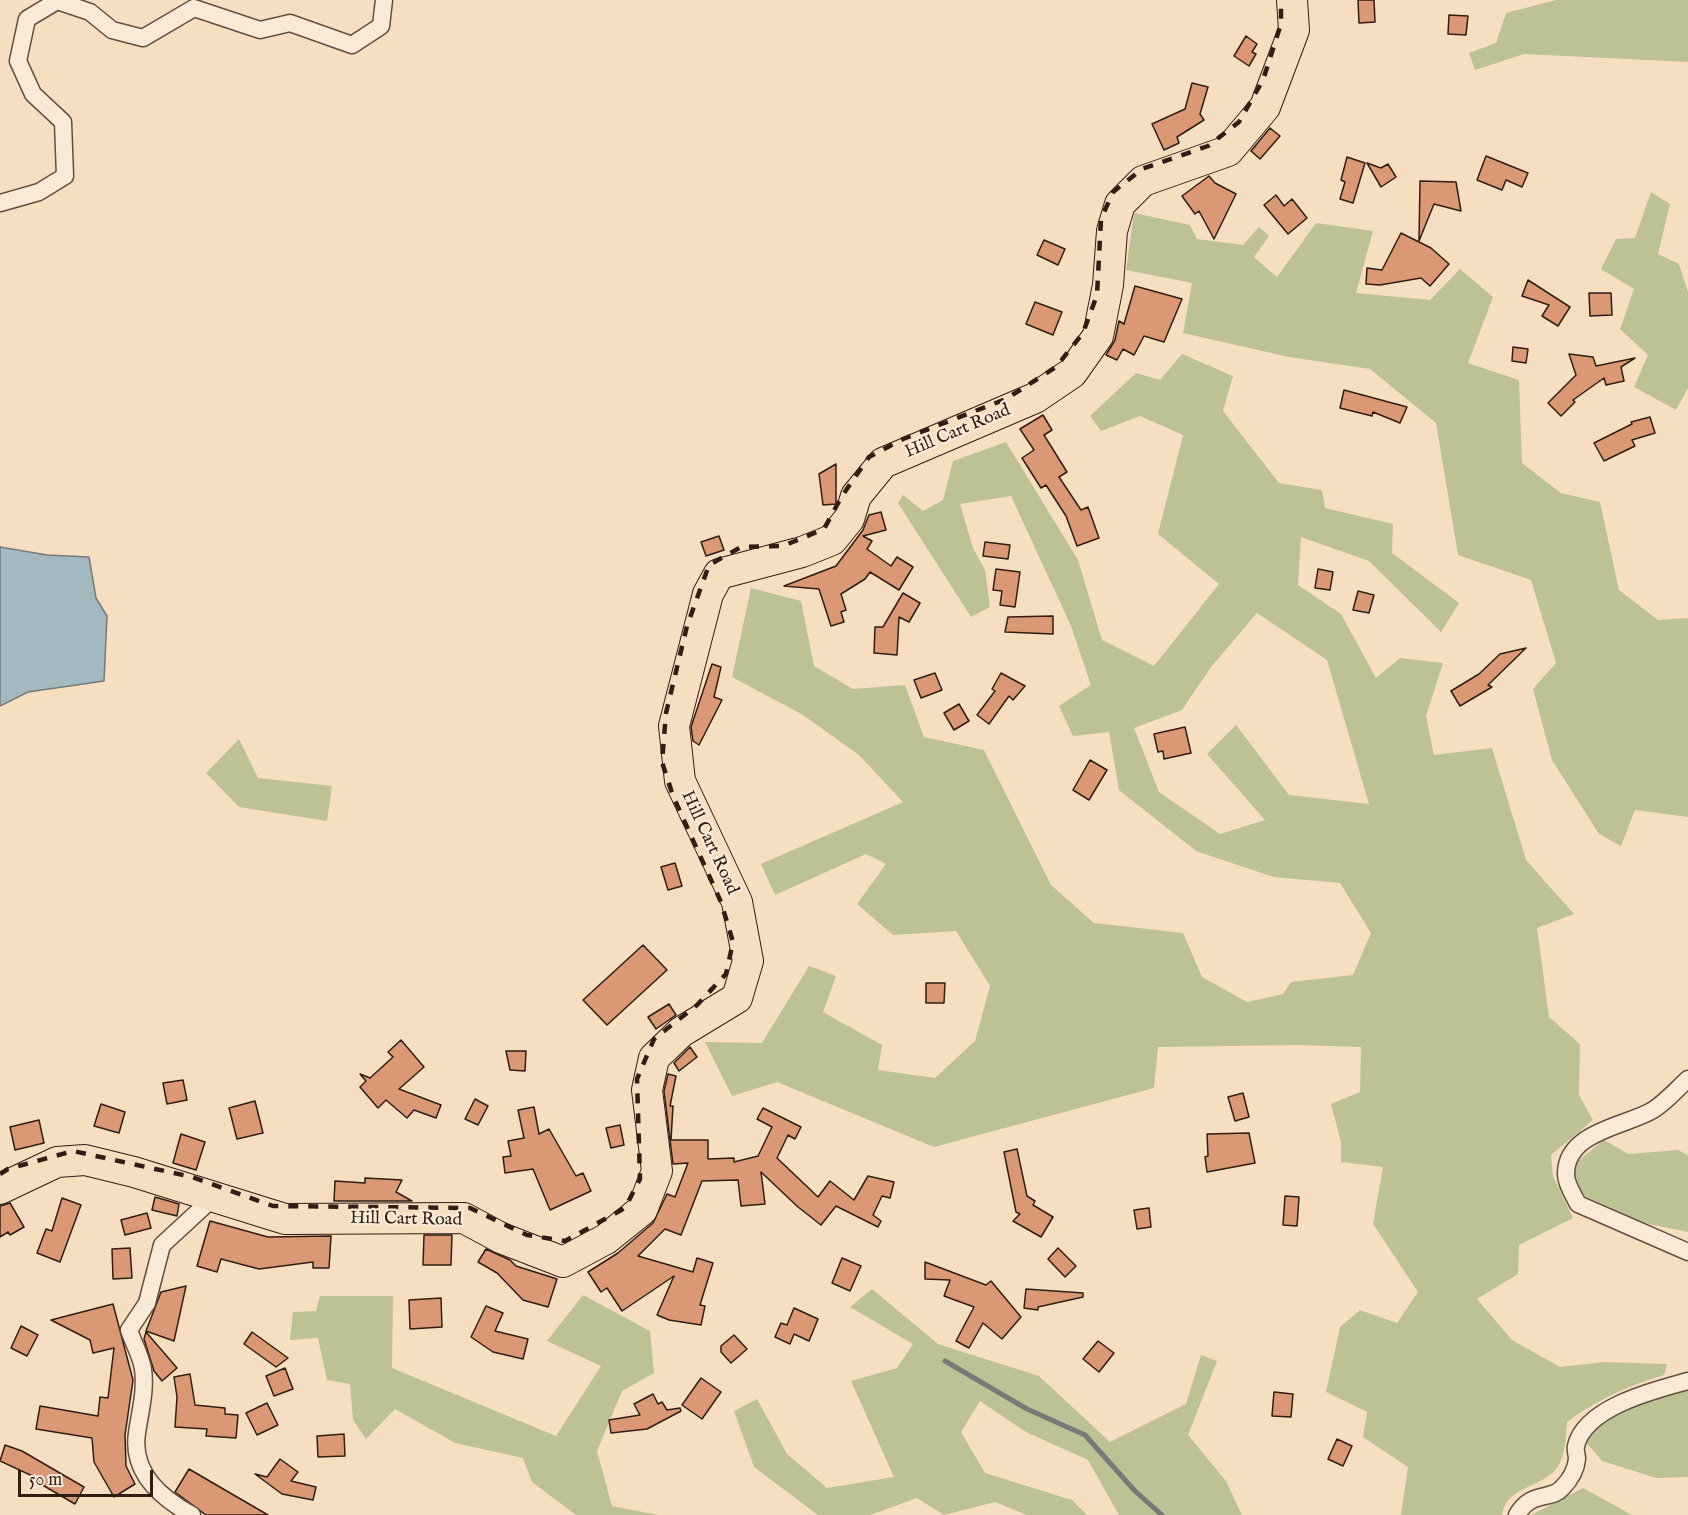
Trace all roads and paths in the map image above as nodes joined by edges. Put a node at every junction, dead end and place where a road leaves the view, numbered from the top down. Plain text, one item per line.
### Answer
1 (384, 0) edge
2 (1292, 0) edge
3 (0, 202) edge
4 (1688, 1079) edge
5 (0, 1189) edge
6 (214, 1197) junction
7 (1688, 1252) edge
8 (1688, 1381) edge
9 (192, 1515) edge
10 (1517, 1515) edge

1 - 3 street
2 - 6 highway, Hill Cart Road
4 - 7 street
5 - 6 highway, Hill Cart Road
6 - 9 street
8 - 10 street

